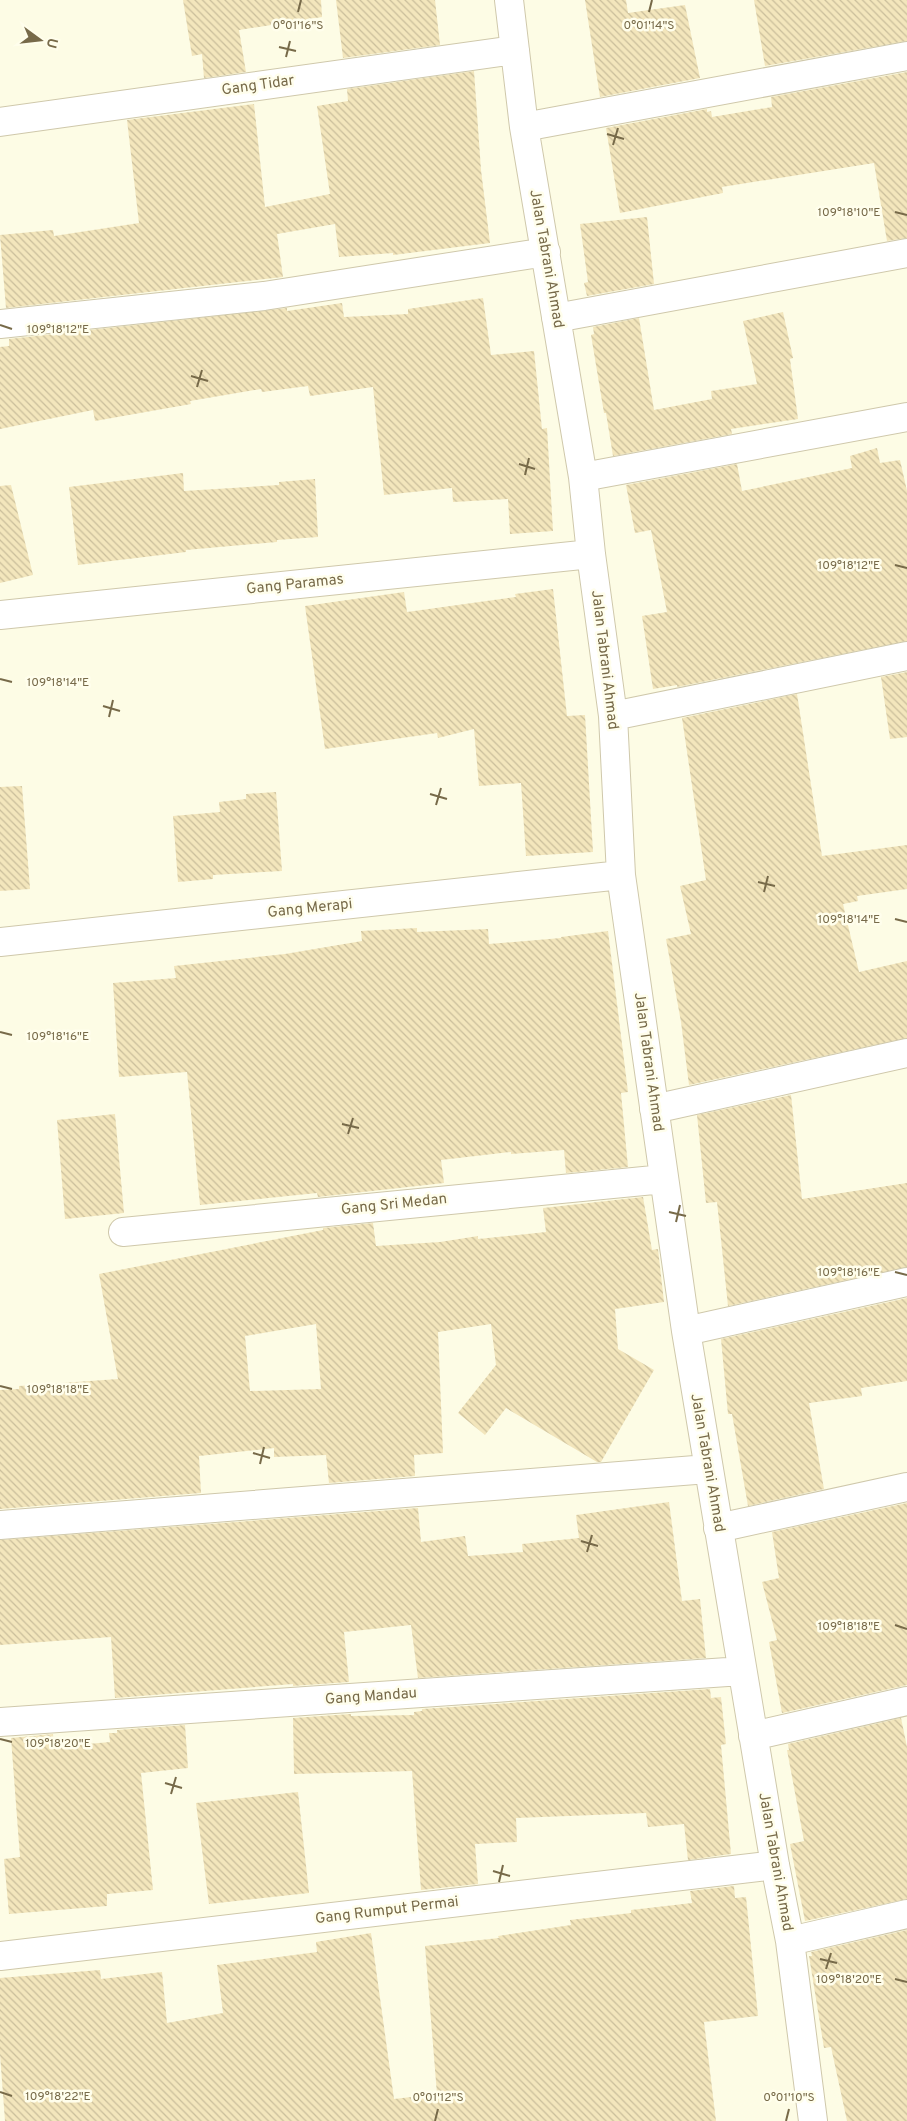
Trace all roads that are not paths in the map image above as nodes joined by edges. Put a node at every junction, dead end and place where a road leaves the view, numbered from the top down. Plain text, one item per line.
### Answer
1 (509, 0) edge
2 (515, 50) junction
3 (907, 56) edge
4 (0, 122) edge
5 (524, 127) junction
6 (546, 252) junction
7 (907, 254) edge
8 (556, 318) junction
9 (0, 324) edge
10 (907, 417) edge
11 (583, 477) junction
12 (590, 554) junction
13 (0, 616) edge
14 (907, 656) edge
15 (614, 716) junction
16 (621, 875) junction
17 (0, 942) edge
18 (907, 1053) edge
19 (654, 1108) junction
20 (664, 1179) junction
21 (123, 1232) dead end
22 (907, 1282) edge
23 (686, 1331) junction
24 (708, 1469) junction
25 (907, 1487) edge
26 (0, 1525) edge
27 (718, 1528) junction
28 (742, 1671) junction
29 (907, 1701) edge
30 (0, 1722) edge
31 (753, 1736) junction
32 (775, 1866) junction
33 (907, 1914) edge
34 (790, 1941) junction
35 (0, 1956) edge
36 (813, 2121) edge

1 - 2 street, Jalan Tabrani Ahmad
2 - 4 street, Gang Tidar
2 - 5 street, Jalan Tabrani Ahmad
3 - 5 street
5 - 6 street, Jalan Tabrani Ahmad
6 - 8 street, Jalan Tabrani Ahmad
6 - 9 street
7 - 8 street
8 - 11 street, Jalan Tabrani Ahmad
10 - 11 street
11 - 12 street, Jalan Tabrani Ahmad
12 - 13 street, Gang Paramas
12 - 15 street, Jalan Tabrani Ahmad
14 - 15 street
15 - 16 street, Jalan Tabrani Ahmad
16 - 17 street, Gang Merapi
16 - 19 street, Jalan Tabrani Ahmad
18 - 19 street
19 - 20 street, Jalan Tabrani Ahmad
20 - 21 street, Gang Sri Medan
20 - 23 street, Jalan Tabrani Ahmad
22 - 23 street
23 - 24 street, Jalan Tabrani Ahmad
24 - 26 street
24 - 27 street, Jalan Tabrani Ahmad
25 - 27 street
27 - 28 street, Jalan Tabrani Ahmad
28 - 30 street, Gang Mandau
28 - 31 street, Jalan Tabrani Ahmad
29 - 31 street
31 - 32 street, Jalan Tabrani Ahmad
32 - 34 street, Jalan Tabrani Ahmad
32 - 35 street, Gang Rumput Permai
33 - 34 street
34 - 36 street, Jalan Tabrani Ahmad

